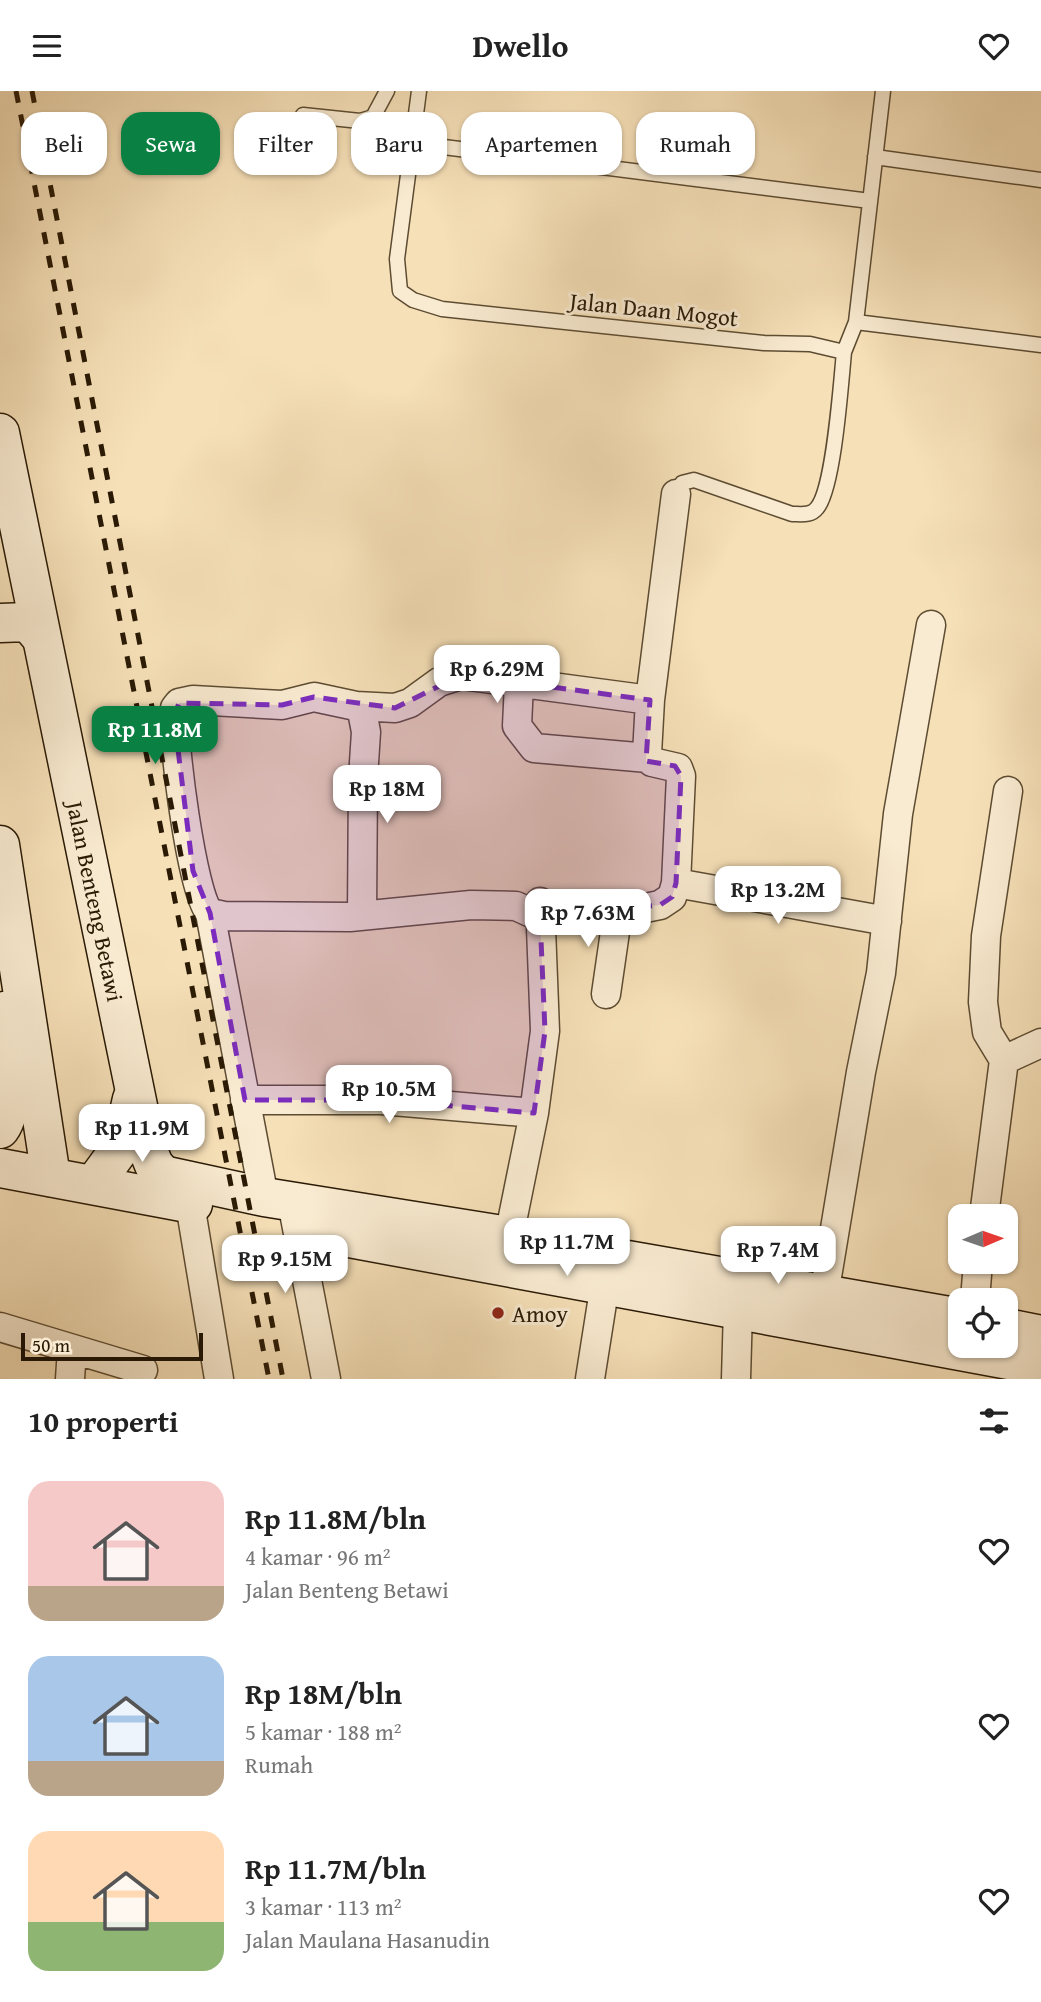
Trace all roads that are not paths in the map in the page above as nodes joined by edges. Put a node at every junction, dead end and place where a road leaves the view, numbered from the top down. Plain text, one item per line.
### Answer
1 (387, 91) edge
2 (419, 91) edge
3 (883, 91) edge
4 (416, 112) edge
5 (337, 118) edge
6 (447, 147) edge
7 (875, 157) junction
8 (408, 175) edge
9 (1041, 180) edge
10 (870, 201) junction
11 (856, 322) junction
12 (1041, 345) edge
13 (844, 352) junction
14 (0, 433) edge
15 (676, 494) joint
16 (0, 623) edge
17 (931, 625) dead end
18 (40, 636) junction
19 (519, 683) junction
20 (650, 700) junction
21 (356, 706) junction
22 (648, 758) junction
23 (1008, 791) dead end
24 (2, 857) edge
25 (676, 883) junction
26 (540, 909) junction
27 (618, 911) junction
28 (210, 913) junction
29 (362, 915) junction
30 (887, 921) junction
31 (606, 994) dead end
32 (1041, 1042) edge
33 (1004, 1060) junction
34 (134, 1085) junction
35 (245, 1100) junction
36 (534, 1113) junction
37 (0, 1129) edge
38 (0, 1168) edge
39 (51, 1177) junction
40 (94, 1184) junction
41 (188, 1192) junction
42 (986, 1204) edge
43 (285, 1209) junction
44 (506, 1251) junction
45 (605, 1285) junction
46 (825, 1289) junction
47 (948, 1308) edge
48 (738, 1309) junction
49 (0, 1327) edge
50 (1018, 1330) edge
51 (1041, 1335) edge
52 (1018, 1348) edge
53 (72, 1349) junction
54 (1041, 1366) edge
55 (143, 1370) dead end
56 (70, 1379) edge
57 (219, 1379) edge
58 (326, 1379) edge
59 (590, 1379) edge
60 (736, 1379) edge

1 - 5 lane
2 - 4 lane, Jalan Daan Mogot
3 - 7 lane
6 - 10 lane
7 - 9 lane
7 - 10 lane
8 - 13 lane, Jalan Daan Mogot
10 - 11 lane
11 - 12 lane
11 - 13 lane
13 - 15 lane
14 - 18 street, Jalan Benteng Betawi
15 - 20 street
16 - 18 street
17 - 30 street
18 - 34 street, Jalan Benteng Betawi
19 - 20 street
19 - 21 street
19 - 22 street
20 - 22 street
21 - 28 street
21 - 29 street
22 - 25 street
23 - 33 street
24 - 37 street
24 - 39 street
25 - 27 street
25 - 30 street
26 - 27 street
26 - 29 street
26 - 36 street
27 - 31 street
28 - 29 street
28 - 35 street
30 - 46 street
32 - 33 street
33 - 42 street
34 - 40 street
34 - 41 street, Jalan Benteng Betawi
35 - 36 street
35 - 43 street
36 - 44 street
38 - 39 street
39 - 40 street
40 - 41 street
41 - 43 street
41 - 57 street
43 - 44 street
43 - 58 street
44 - 45 street
44 - 46 street
45 - 48 street
45 - 59 street
46 - 47 street
46 - 48 street
48 - 60 street
49 - 53 street
50 - 51 street
52 - 54 street
53 - 55 street
53 - 56 street

